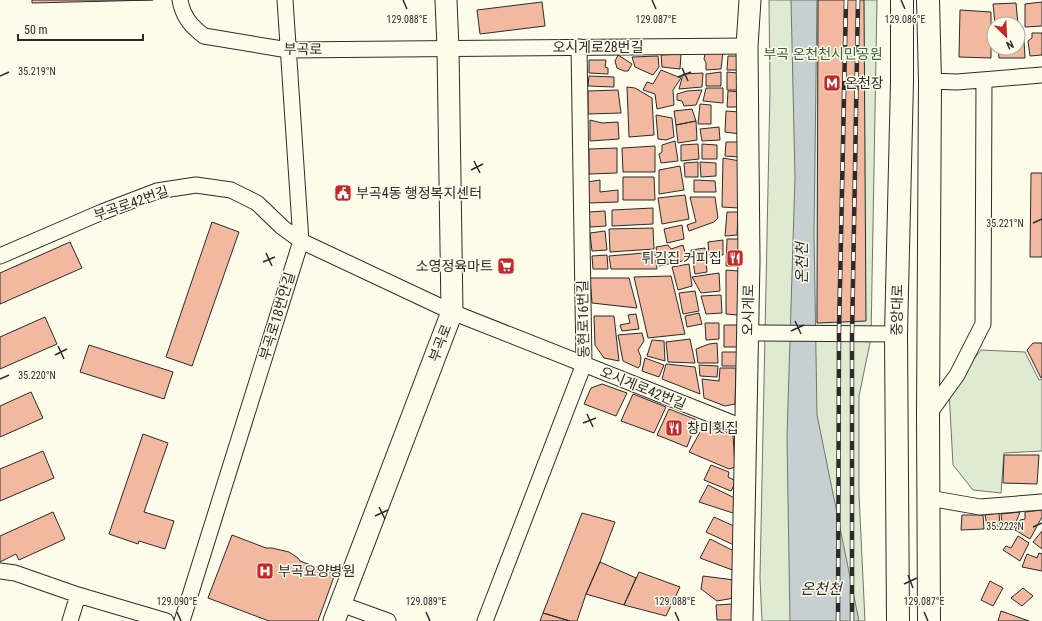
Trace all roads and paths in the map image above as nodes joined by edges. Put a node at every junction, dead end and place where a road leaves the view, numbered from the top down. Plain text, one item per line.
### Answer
1 (180, 0) edge
2 (285, 0) edge
3 (446, 0) edge
4 (750, 0) edge
5 (902, 0) edge
6 (928, 0) edge
7 (747, 46) junction
8 (579, 47) junction
9 (448, 48) junction
10 (288, 50) junction
11 (1042, 75) edge
12 (984, 80) junction
13 (930, 81) junction
14 (301, 241) junction
15 (0, 256) edge
16 (452, 312) junction
17 (747, 333) junction
18 (896, 334) junction
19 (584, 364) junction
20 (928, 415) junction
21 (745, 428) junction
22 (929, 498) junction
23 (1042, 502) edge
24 (0, 571) edge
25 (78, 595) junction
26 (338, 612) edge
27 (70, 621) edge
28 (166, 621) edge
29 (182, 621) edge
30 (388, 621) edge
31 (485, 621) edge
32 (742, 621) edge
33 (898, 621) edge
34 (929, 621) edge

1 - 10 street, 부곡로
2 - 10 street, 부곡로18번안길
3 - 9 main road, 부곡로
4 - 7 main road, 오시게로
5 - 18 main road, 중앙대로
6 - 13 main road
7 - 8 street, 오시게로28번길
7 - 17 main road, 오시게로
8 - 9 street, 오시게로28번길
8 - 19 street, 동현로16번길
9 - 10 street, 부곡로
9 - 16 main road, 부곡로
10 - 14 street, 부곡로18번안길
11 - 12 street
12 - 13 street
12 - 20 street
13 - 20 main road
14 - 15 street, 부곡로42번길
14 - 16 street, 부곡로42번길
14 - 29 street, 부곡로18번안길
16 - 19 street, 오시게로42번길
16 - 26 main road, 부곡로
17 - 18 street
17 - 21 main road, 오시게로
18 - 33 main road, 중앙대로
19 - 21 street, 오시게로42번길
19 - 31 street, 동현로16번길
20 - 22 main road
21 - 32 main road, 오시게로
22 - 23 street
22 - 34 main road
24 - 25 street
25 - 27 street
25 - 28 street
26 - 30 street

